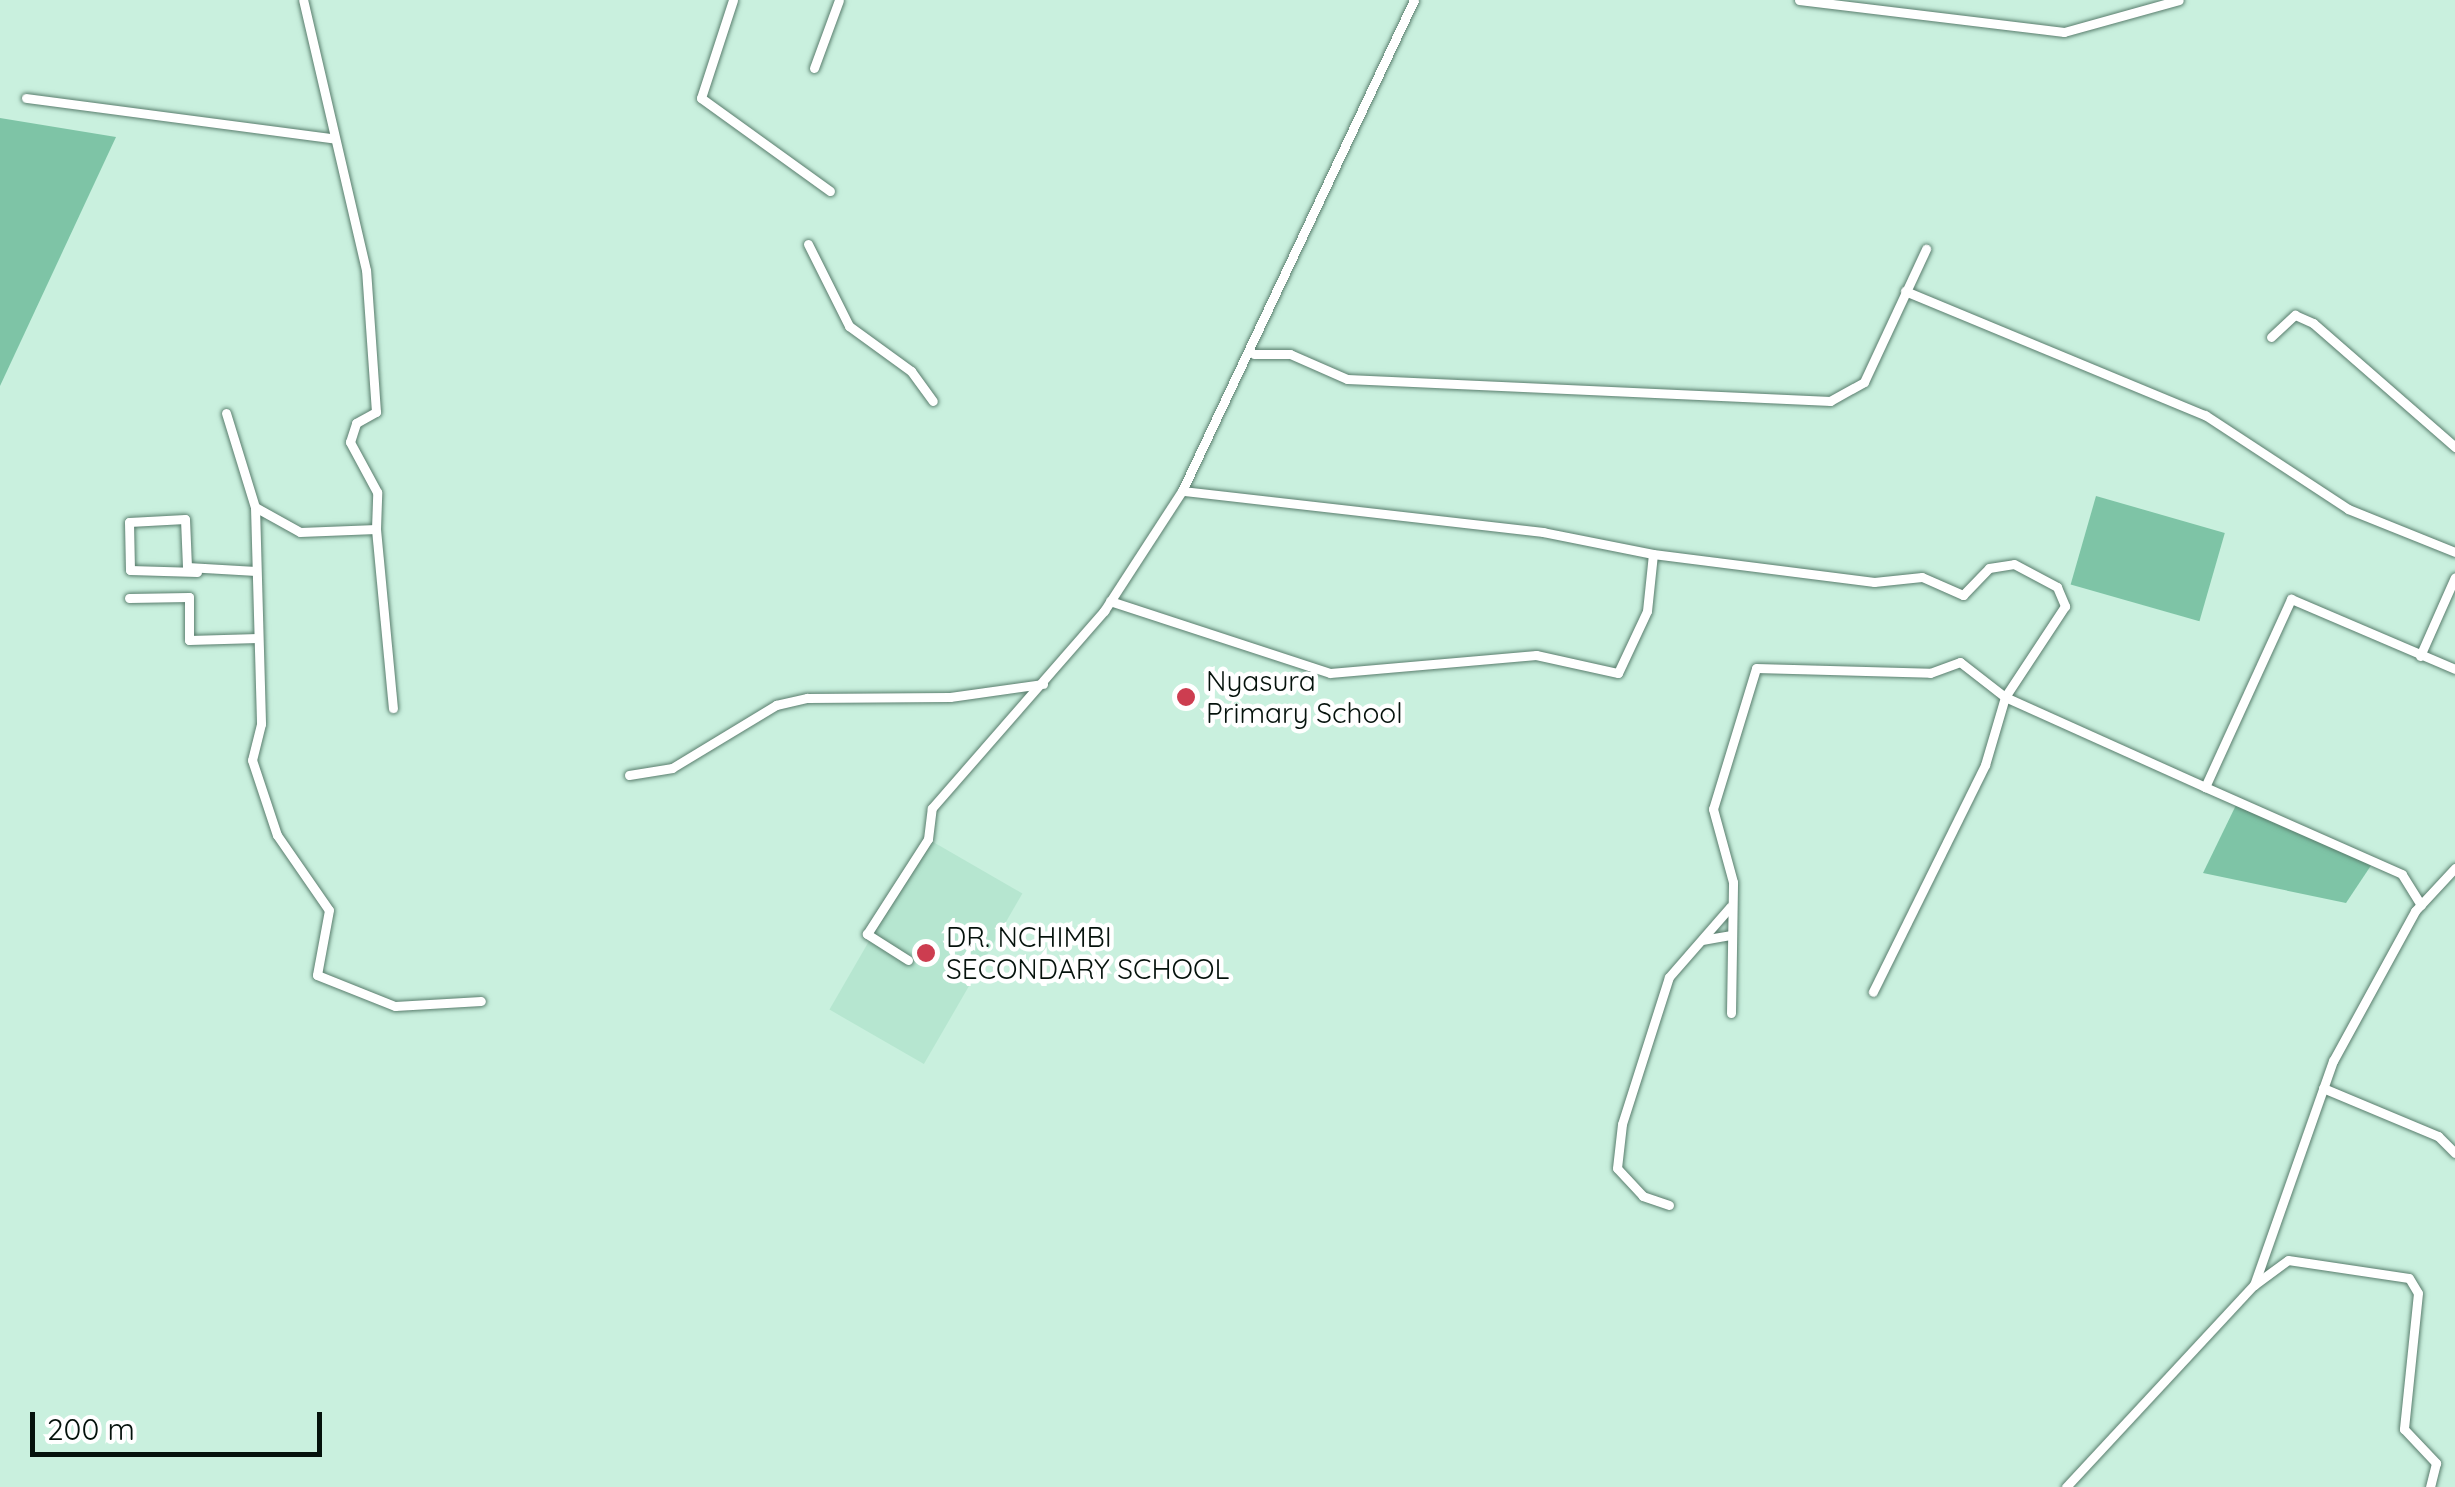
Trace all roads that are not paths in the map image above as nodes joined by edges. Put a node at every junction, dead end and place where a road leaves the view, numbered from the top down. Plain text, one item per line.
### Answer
1 (303, 0) edge
2 (733, 0) edge
3 (839, 0) edge
4 (1414, 0) edge
5 (1799, 0) edge
6 (2180, 0) edge
7 (814, 68) dead end
8 (26, 98) dead end
9 (331, 138) junction
10 (830, 191) dead end
11 (808, 244) dead end
12 (1926, 249) dead end
13 (1905, 291) junction
14 (2271, 337) dead end
15 (1254, 354) junction
16 (933, 401) dead end
17 (226, 413) dead end
18 (2455, 446) edge
19 (1182, 491) junction
20 (255, 507) junction
21 (376, 529) junction
22 (2455, 552) edge
23 (1653, 554) junction
24 (256, 571) junction
25 (198, 572) junction
26 (2455, 577) edge
27 (129, 598) dead end
28 (1110, 601) junction
29 (258, 638) junction
30 (2420, 656) junction
31 (2455, 669) edge
32 (1043, 684) junction
33 (2005, 697) junction
34 (393, 708) dead end
35 (629, 775) dead end
36 (2205, 787) junction
37 (2455, 868) edge
38 (1732, 905) junction
39 (2421, 905) junction
40 (1729, 934) junction
41 (1702, 940) junction
42 (908, 960) dead end
43 (1873, 992) dead end
44 (481, 1001) dead end
45 (1731, 1013) dead end
46 (2323, 1088) junction
47 (2455, 1153) edge
48 (1669, 1205) dead end
49 (2254, 1285) junction
50 (2066, 1487) edge
51 (2430, 1487) edge

1 - 9 street
2 - 10 street
3 - 7 street
4 - 15 street
5 - 6 street
8 - 9 street
9 - 21 street
11 - 16 street
12 - 13 street
13 - 15 street
13 - 22 street
14 - 18 street
15 - 19 street
17 - 20 street
19 - 23 street
19 - 28 street
20 - 21 street
20 - 24 street
21 - 34 street
23 - 28 street
23 - 33 street
24 - 25 street
24 - 29 street
25 - 25 street
26 - 30 street
27 - 29 street
28 - 32 street
29 - 44 street
30 - 31 street
30 - 36 street
32 - 35 street
32 - 42 street
33 - 36 street
33 - 38 street
33 - 43 street
36 - 39 street
37 - 39 street
38 - 40 street
38 - 41 street
39 - 46 street
40 - 41 street
40 - 45 street
41 - 48 street
46 - 47 street
46 - 49 street
49 - 50 street
49 - 51 street

